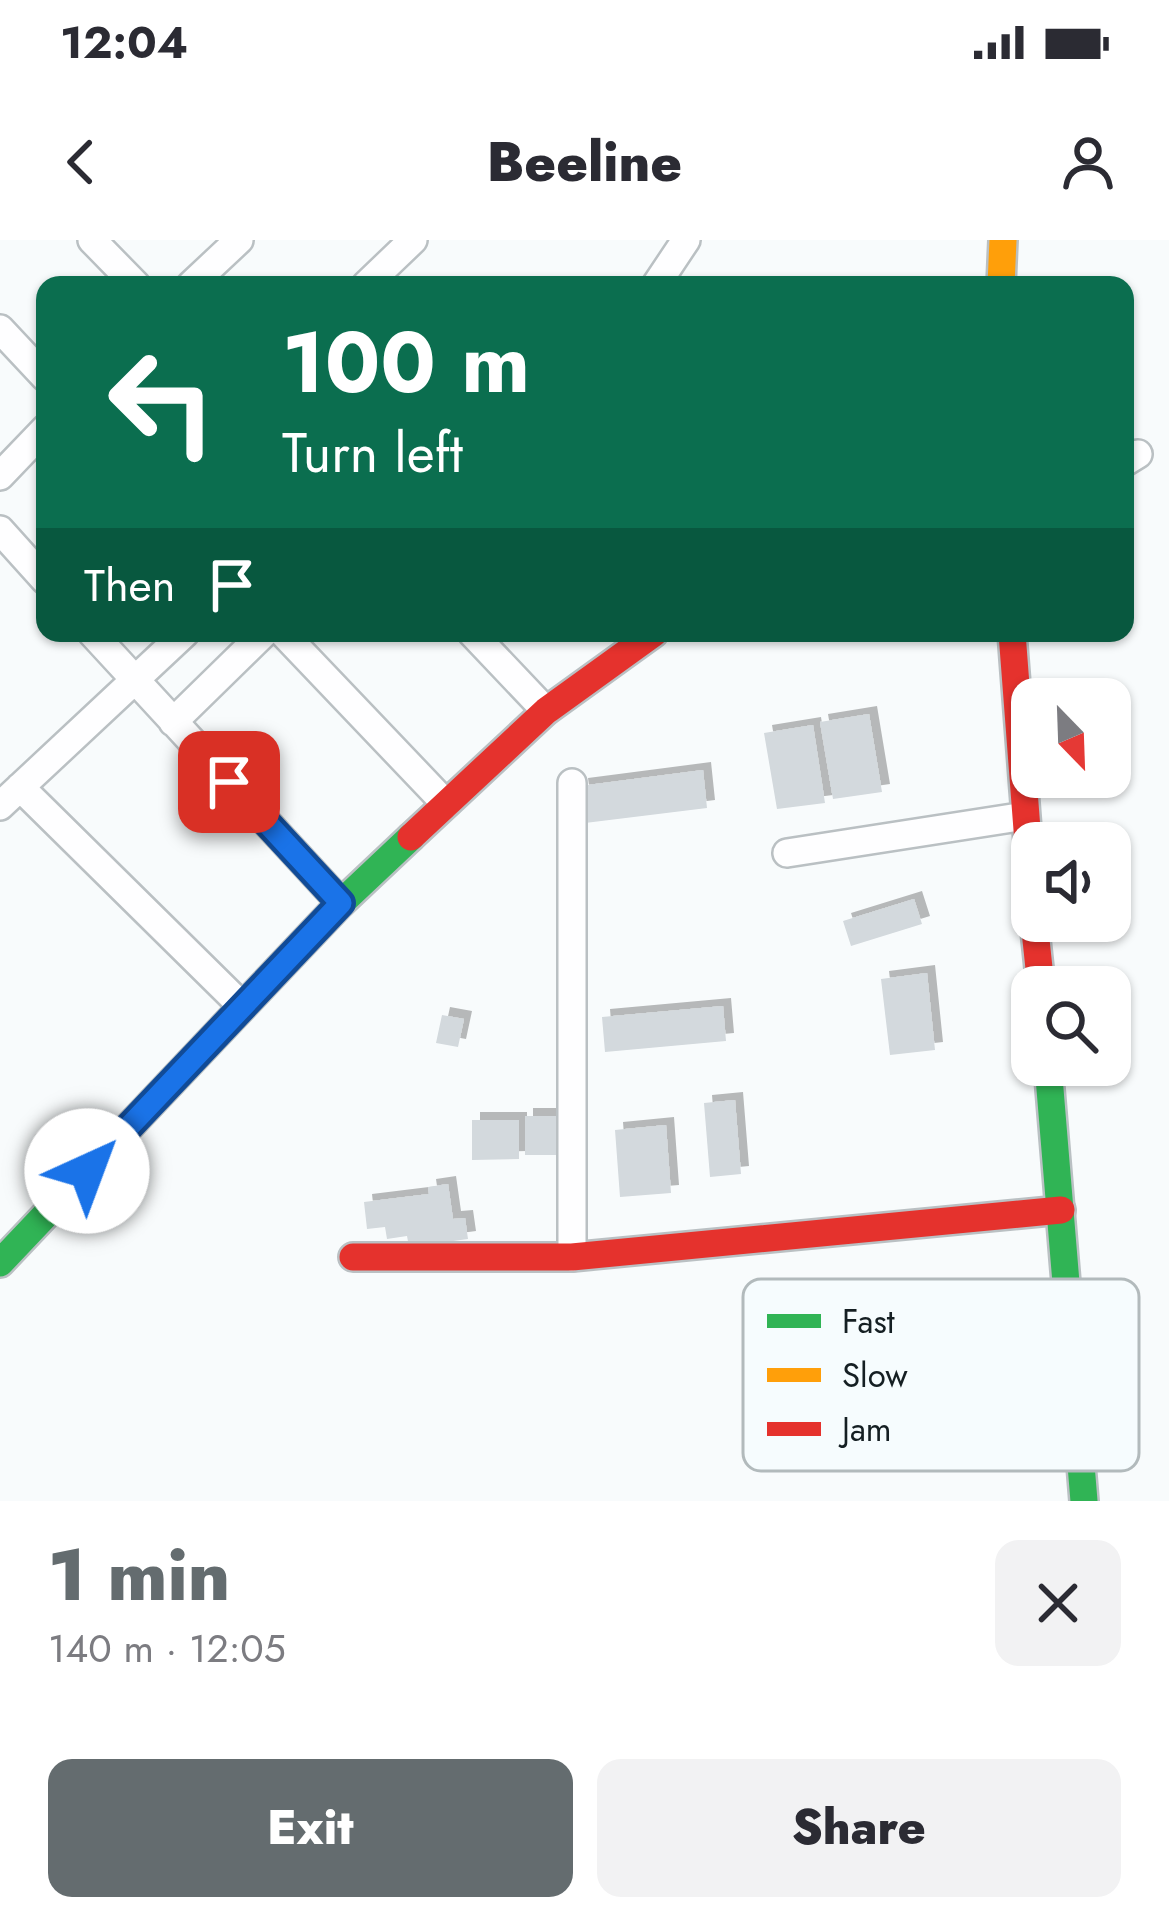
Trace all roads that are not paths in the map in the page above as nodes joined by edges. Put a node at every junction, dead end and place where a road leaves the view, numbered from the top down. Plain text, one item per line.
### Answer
1 (92, 240) edge
2 (239, 240) edge
3 (413, 240) edge
4 (686, 240) edge
5 (1003, 240) edge
6 (127, 276) edge
7 (201, 276) edge
8 (383, 276) edge
9 (662, 276) edge
10 (1001, 276) edge
11 (0, 329) edge
12 (36, 367) edge
13 (36, 438) edge
14 (0, 476) edge
15 (0, 530) edge
16 (36, 570) edge
17 (100, 642) edge
18 (175, 642) edge
19 (255, 642) edge
20 (292, 642) edge
21 (481, 642) edge
22 (642, 642) edge
23 (1013, 642) edge
24 (136, 682) junction
25 (546, 711) junction
26 (173, 722) junction
27 (572, 783) dead end
28 (10, 796) edge
29 (446, 804) junction
30 (1025, 816) junction
31 (1026, 822) edge
32 (787, 854) dead end
33 (341, 903) junction
34 (242, 1006) junction
35 (1050, 1086) edge
36 (1061, 1210) junction
37 (353, 1257) dead end
38 (572, 1257) junction
39 (0, 1263) edge
40 (1066, 1279) edge
41 (1082, 1471) edge
42 (1084, 1501) edge

1 - 6 street
2 - 7 street
3 - 8 street
4 - 9 street
5 - 10 main road
11 - 12 street
13 - 14 street
15 - 16 street
17 - 24 street
18 - 24 street
19 - 26 street
20 - 29 street
21 - 25 street
22 - 25 main road
23 - 30 main road
24 - 26 street
24 - 28 street
25 - 29 main road
26 - 33 street
27 - 38 street
28 - 34 street
29 - 33 main road
30 - 31 main road
30 - 32 street
33 - 34 main road
34 - 39 main road
35 - 36 main road
36 - 38 main road
36 - 40 main road
37 - 38 main road
41 - 42 main road

